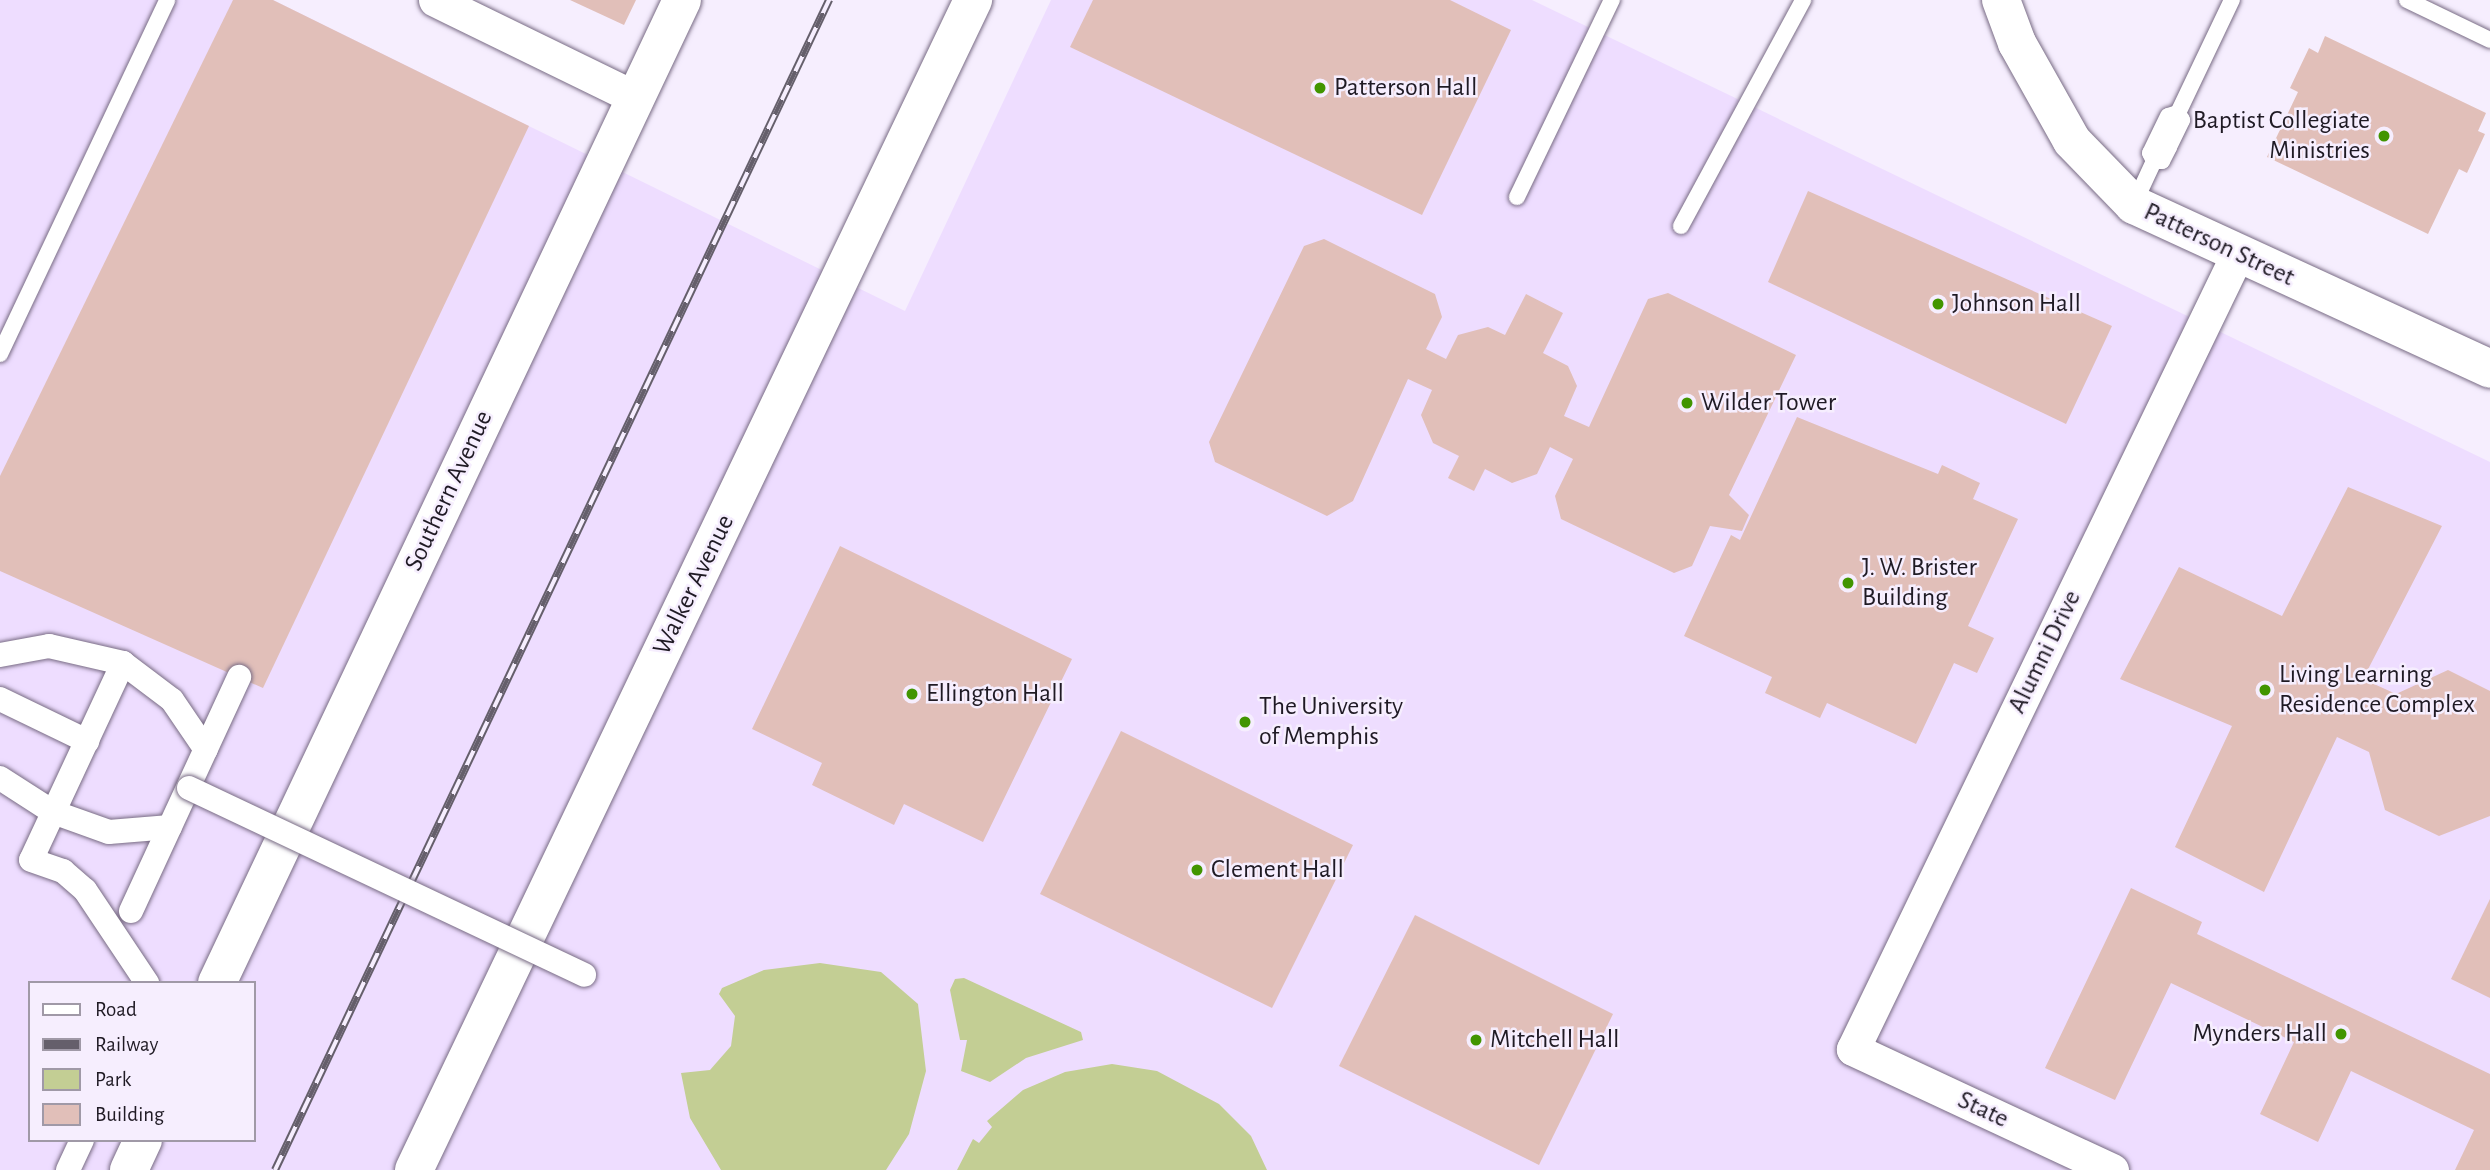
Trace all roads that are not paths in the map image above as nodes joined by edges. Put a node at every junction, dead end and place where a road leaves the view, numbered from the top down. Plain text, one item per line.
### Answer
1 (167, 0) edge
2 (682, 0) edge
3 (974, 0) edge
4 (1612, 0) edge
5 (1803, 0) edge
6 (2001, 0) edge
7 (2232, 0) edge
8 (2407, 0) edge
9 (443, 2) edge
10 (2490, 40) edge
11 (634, 97) junction
12 (1517, 197) dead end
13 (2134, 205) junction
14 (1681, 226) dead end
15 (2237, 255) junction
16 (0, 354) edge
17 (2490, 369) edge
18 (0, 655) edge
19 (123, 663) junction
20 (239, 677) dead end
21 (0, 699) edge
22 (87, 741) junction
23 (206, 750) junction
24 (0, 778) edge
25 (189, 788) junction
26 (53, 813) junction
27 (170, 827) junction
28 (131, 911) dead end
29 (583, 975) dead end
30 (146, 981) edge
31 (218, 981) edge
32 (1853, 1049) joint
33 (81, 1142) edge
34 (142, 1142) edge
35 (68, 1170) edge
36 (129, 1170) edge
37 (414, 1170) edge
38 (2112, 1170) edge

1 - 16 lane
2 - 11 street, Southern Avenue
3 - 37 street, Walker Avenue
4 - 12 lane
5 - 14 lane
6 - 13 street, Patterson Street
7 - 13 lane
8 - 10 lane
9 - 11 street
11 - 31 street, Southern Avenue
13 - 15 street, Patterson Street
15 - 17 street, Patterson Street
15 - 32 street, Alumni Drive
18 - 19 street
19 - 22 street
19 - 23 street
20 - 23 street
21 - 22 street
22 - 26 street
23 - 25 street
24 - 26 street
25 - 27 street
25 - 29 street, bridge
26 - 27 street
26 - 30 street
27 - 28 street
32 - 38 street, State
33 - 35 street
34 - 36 street

